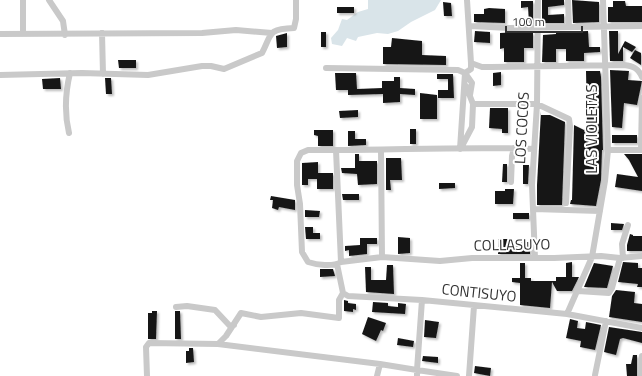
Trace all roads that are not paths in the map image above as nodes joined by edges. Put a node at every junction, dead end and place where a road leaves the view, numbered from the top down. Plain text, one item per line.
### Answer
1 (23, 0) edge
2 (49, 0) edge
3 (296, 0) edge
4 (468, 0) edge
5 (538, 0) edge
6 (568, 0) edge
7 (603, 0) edge
8 (470, 26) junction
9 (642, 26) edge
10 (568, 27) junction
11 (604, 27) junction
12 (538, 28) junction
13 (102, 33) junction
14 (272, 33) junction
15 (0, 34) edge
16 (23, 34) junction
17 (65, 34) junction
18 (471, 63) junction
19 (604, 66) junction
20 (538, 67) junction
21 (326, 68) dead end
22 (70, 73) junction
23 (466, 73) junction
24 (103, 74) junction
25 (0, 75) edge
26 (642, 76) edge
27 (466, 86) junction
28 (470, 96) junction
29 (642, 98) edge
30 (473, 104) junction
31 (537, 104) junction
32 (69, 133) dead end
33 (514, 148) junction
34 (460, 149) junction
35 (534, 149) junction
36 (336, 150) junction
37 (381, 150) junction
38 (608, 150) junction
39 (642, 150) edge
40 (511, 182) dead end
41 (566, 203) dead end
42 (534, 209) junction
43 (600, 210) junction
44 (628, 225) dead end
45 (642, 256) edge
46 (382, 257) junction
47 (592, 257) junction
48 (535, 258) junction
49 (621, 258) junction
50 (339, 263) junction
51 (578, 292) junction
52 (342, 293) junction
53 (422, 300) junction
54 (474, 306) junction
55 (176, 307) dead end
56 (568, 314) junction
57 (606, 321) junction
58 (234, 325) junction
59 (642, 328) edge
60 (218, 344) junction
61 (642, 356) edge
62 (380, 364) junction
63 (417, 373) edge
64 (595, 375) edge
65 (147, 376) edge
66 (377, 376) edge
67 (457, 376) edge
68 (469, 376) edge
69 (642, 376) edge

1 - 16 street
2 - 17 street
3 - 14 street
4 - 8 street
5 - 12 street, LOS COCOS
6 - 10 street
7 - 11 street, LAS VIOLETAS
8 - 12 street
8 - 18 street
9 - 11 street
10 - 11 street
10 - 12 street
11 - 19 street, LAS VIOLETAS
12 - 20 street, LOS COCOS
13 - 14 street
13 - 17 street
13 - 24 street
14 - 24 street
15 - 16 street
16 - 17 street
18 - 20 street
18 - 23 street
19 - 20 street
19 - 26 street
19 - 38 street, LAS VIOLETAS
20 - 31 street, LOS COCOS
21 - 23 street
22 - 24 street
22 - 25 street
22 - 32 street
23 - 27 street
23 - 28 street
27 - 28 street
27 - 34 street
28 - 30 street
29 - 39 street
30 - 31 street
30 - 34 street
31 - 35 street, LOS COCOS
31 - 41 street
33 - 34 street
33 - 35 street
33 - 40 street
34 - 37 street
35 - 42 street, LOS COCOS
36 - 37 street
36 - 50 street
36 - 50 street, COLLASUYO
37 - 46 street
38 - 39 street
38 - 43 street, LAS VIOLETAS
42 - 43 street
42 - 48 street, LOS COCOS
43 - 47 street, LAS VIOLETAS
44 - 49 street
45 - 49 street, COLLASUYO
46 - 48 street, COLLASUYO
46 - 50 street, COLLASUYO
47 - 48 street, COLLASUYO
47 - 49 street, COLLASUYO
47 - 51 street, LAS VIOLETAS
49 - 51 street
50 - 52 street
51 - 56 street, LAS VIOLETAS
52 - 53 street, CONTISUYO
52 - 58 street
53 - 54 street, CONTISUYO
53 - 63 street
54 - 56 street, CONTISUYO
54 - 68 street
55 - 58 street
56 - 57 street, CONTISUYO
57 - 59 street, CONTISUYO
57 - 64 street
58 - 60 street
60 - 62 street
60 - 65 street
61 - 69 street
62 - 63 street
62 - 66 street
63 - 67 street

